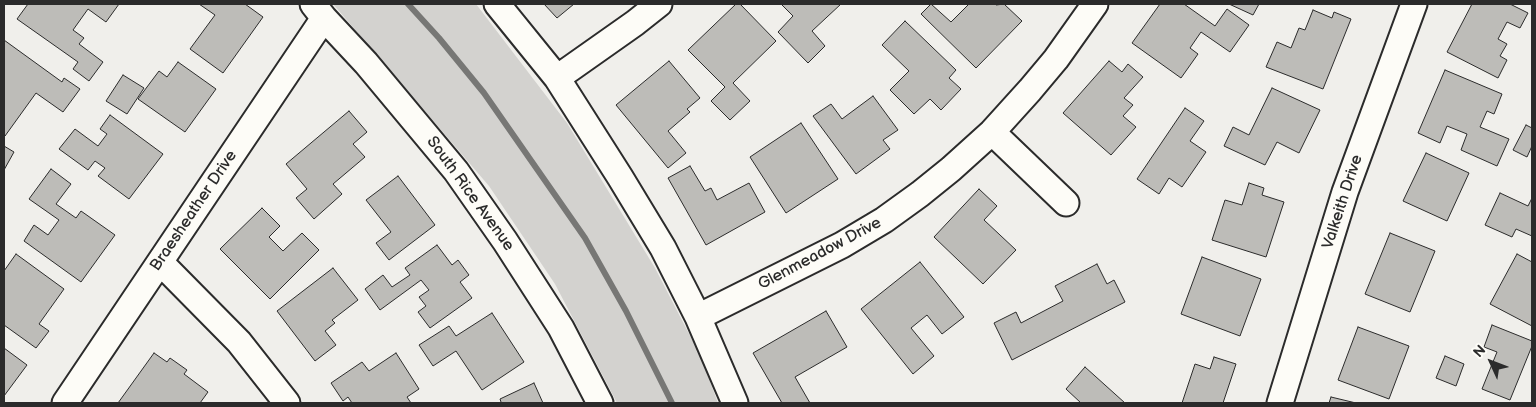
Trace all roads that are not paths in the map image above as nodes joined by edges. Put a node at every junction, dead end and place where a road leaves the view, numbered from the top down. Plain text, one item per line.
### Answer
1 (497, 4) edge
2 (659, 4) edge
3 (1095, 4) edge
4 (1414, 4) edge
5 (318, 11) edge
6 (557, 78) junction
7 (992, 132) junction
8 (1066, 203) dead end
9 (160, 262) junction
10 (698, 317) junction
11 (65, 403) edge
12 (287, 403) edge
13 (600, 403) edge
14 (735, 403) edge
15 (1280, 403) edge

1 - 6 street
2 - 6 street
3 - 7 street, Glenmeadow Drive
4 - 15 street, Valkeith Drive
5 - 9 street, Braesheather Drive
5 - 13 street, South Rice Avenue
6 - 10 street
7 - 8 street
7 - 10 street, Glenmeadow Drive
9 - 11 street, Braesheather Drive
9 - 12 street
10 - 14 street

